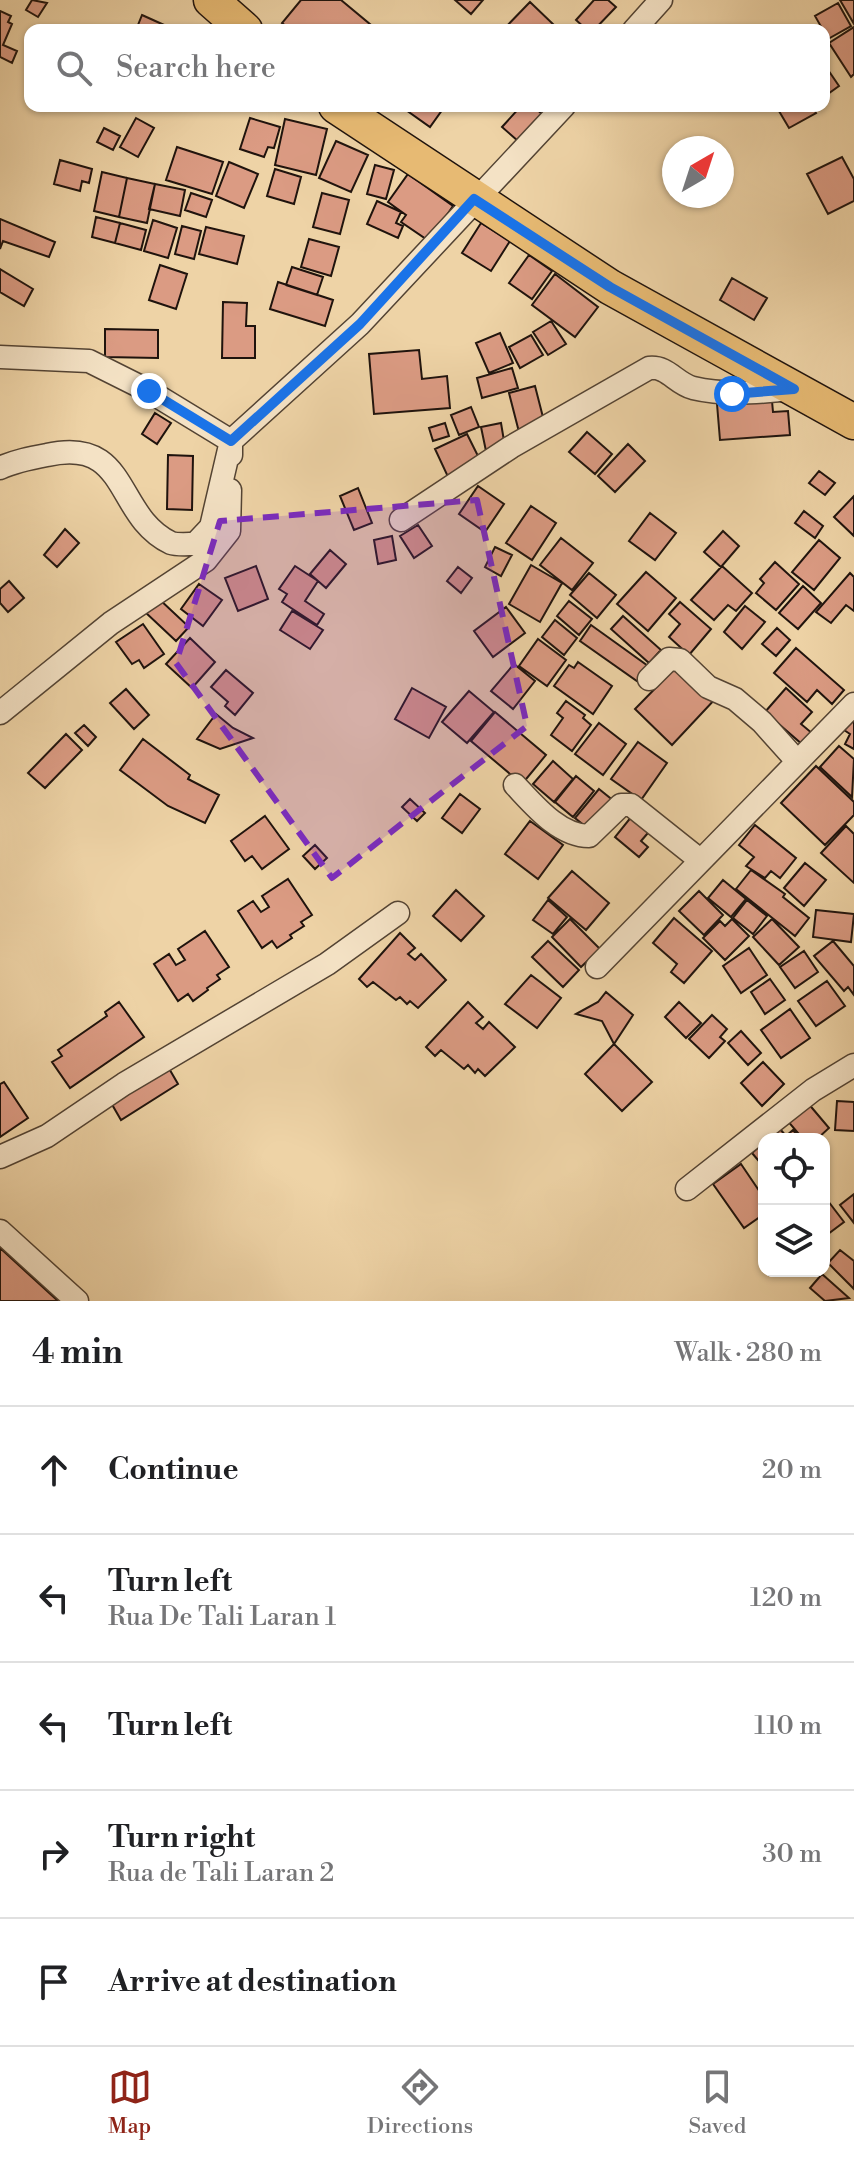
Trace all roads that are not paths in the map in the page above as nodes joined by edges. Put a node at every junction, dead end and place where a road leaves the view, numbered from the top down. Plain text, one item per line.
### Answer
1 (211, 0) edge
2 (661, 0) edge
3 (238, 24) edge
4 (639, 24) edge
5 (345, 112) edge
6 (558, 112) edge
7 (474, 199) junction
8 (0, 357) edge
9 (794, 389) junction
10 (854, 422) edge
11 (231, 441) junction
12 (0, 468) edge
13 (401, 520) dead end
14 (649, 679) dead end
15 (854, 704) edge
16 (0, 713) edge
17 (797, 761) junction
18 (515, 785) dead end
19 (700, 860) junction
20 (398, 913) dead end
21 (597, 967) dead end
22 (854, 1065) edge
23 (0, 1157) edge
24 (687, 1189) dead end
25 (0, 1231) edge
26 (77, 1301) edge

1 - 3 main road
2 - 4 street
5 - 7 main road
6 - 7 street
7 - 9 main road
7 - 11 street
8 - 11 street
9 - 10 main road
9 - 13 street
11 - 12 street
11 - 16 street
14 - 17 street
15 - 17 street
17 - 19 street
18 - 19 street
19 - 21 street
20 - 23 street
22 - 24 street
25 - 26 street

